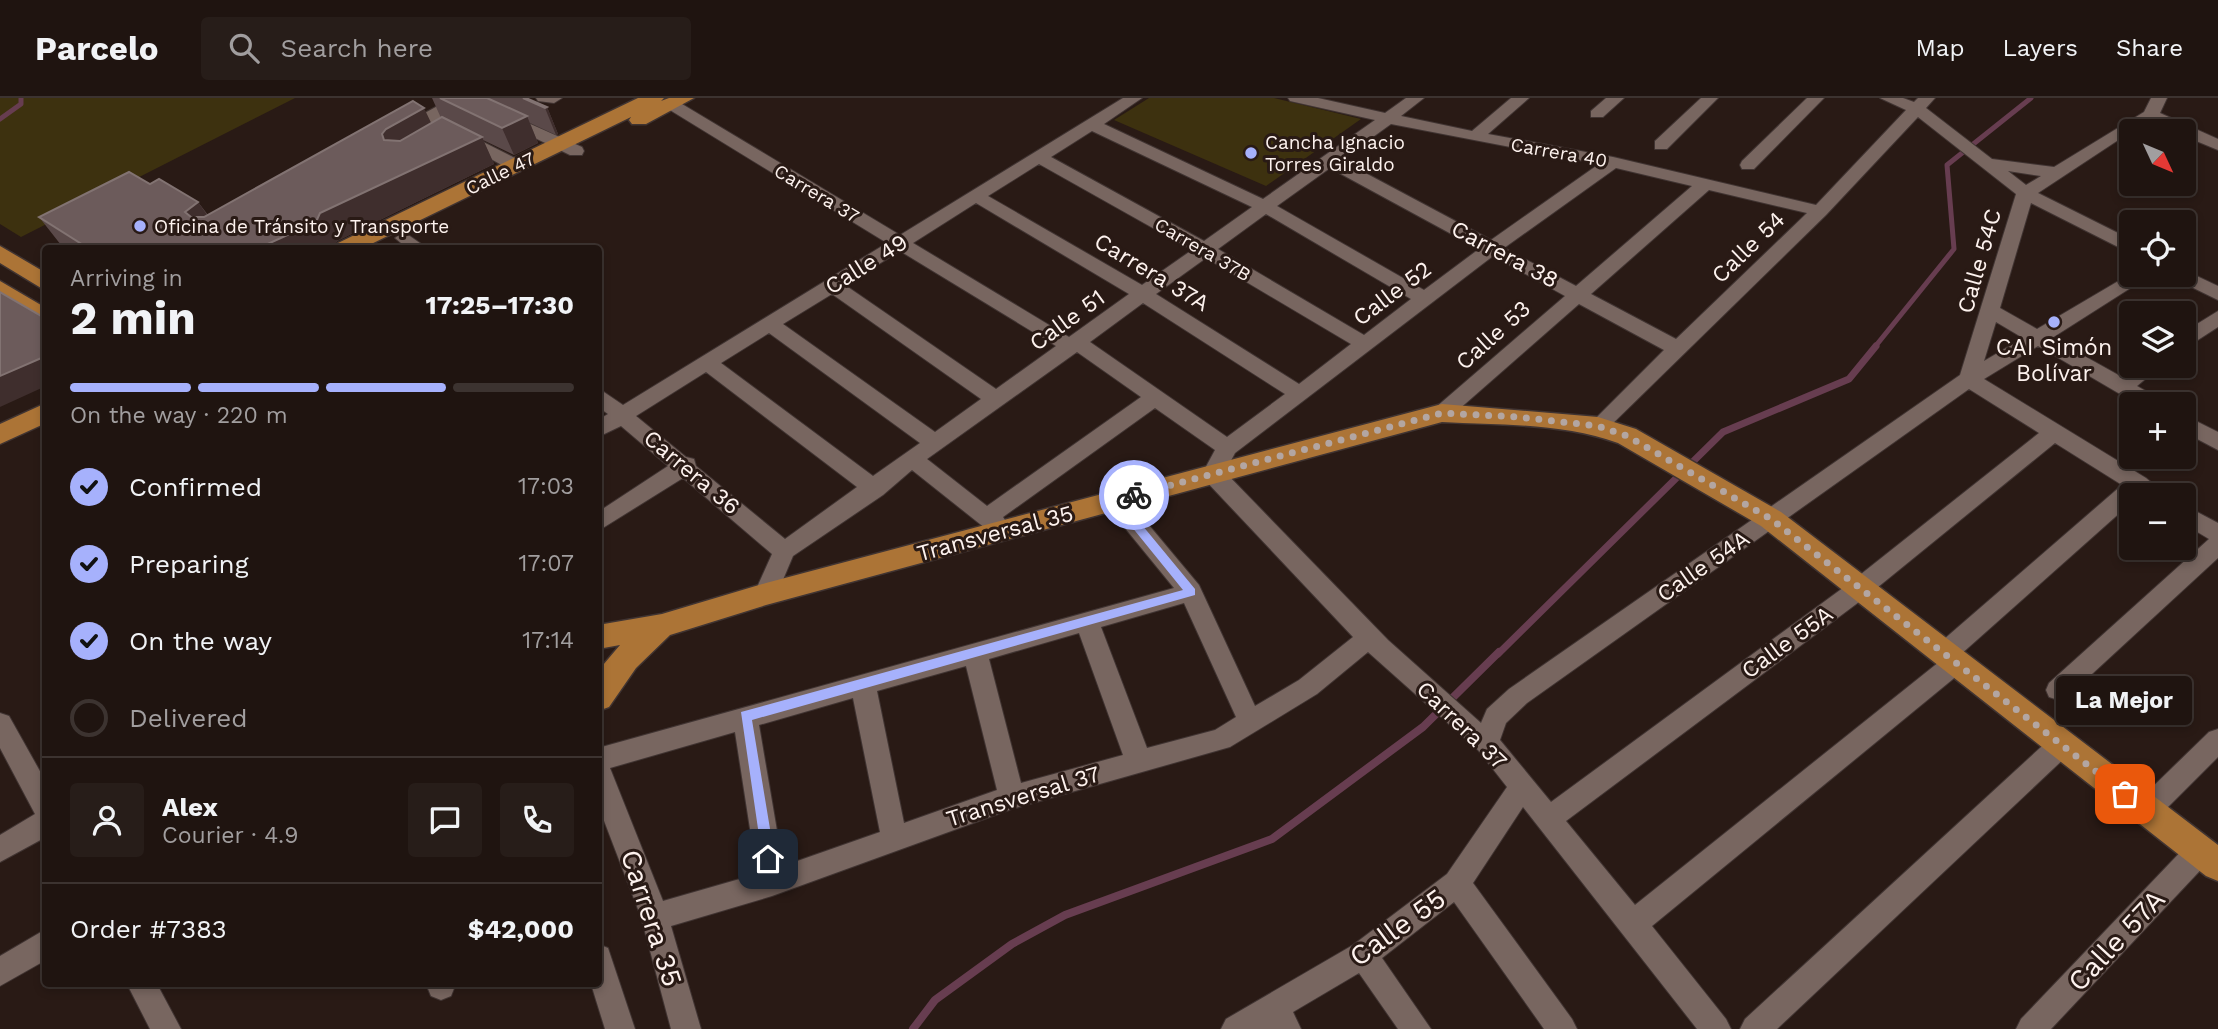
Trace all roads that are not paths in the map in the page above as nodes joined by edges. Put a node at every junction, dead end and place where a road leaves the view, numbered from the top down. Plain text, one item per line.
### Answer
1 (544, 98) edge
2 (554, 98) edge
3 (1134, 98) edge
4 (1416, 98) edge
5 (1521, 98) edge
6 (1616, 98) edge
7 (1710, 98) edge
8 (1816, 98) edge
9 (1888, 98) edge
10 (2159, 98) edge
11 (1309, 99) edge
12 (670, 100) edge
13 (1922, 103) edge
14 (1597, 114) dead end
15 (2151, 115) junction
16 (1390, 117) junction
17 (1091, 124) junction
18 (1475, 137) junction
19 (1661, 145) dead end
20 (2218, 145) edge
21 (568, 147) junction
22 (1974, 151) joint
23 (1039, 156) junction
24 (1330, 161) junction
25 (1613, 162) junction
26 (1991, 164) junction
27 (515, 165) junction
28 (1748, 165) dead end
29 (2058, 173) junction
30 (1705, 184) junction
31 (2025, 193) junction
32 (975, 196) junction
33 (1266, 207) junction
34 (1820, 212) junction
35 (2119, 241) edge
36 (411, 243) edge
37 (900, 243) junction
38 (352, 245) edge
39 (1492, 248) junction
40 (1206, 250) junction
41 (0, 253) edge
42 (42, 281) edge
43 (2196, 282) edge
44 (832, 285) junction
45 (2122, 287) edge
46 (1, 290) edge
47 (1576, 293) junction
48 (2218, 294) edge
49 (1144, 295) junction
50 (1425, 299) junction
51 (1991, 311) junction
52 (42, 317) edge
53 (2218, 317) edge
54 (770, 324) junction
55 (2196, 333) edge
56 (2038, 338) junction
57 (1364, 344) junction
58 (1074, 345) junction
59 (1678, 349) junction
60 (707, 363) junction
61 (2134, 378) edge
62 (1969, 379) junction
63 (2122, 387) junction
64 (2131, 392) edge
65 (1300, 394) junction
66 (42, 397) edge
67 (1156, 397) junction
68 (602, 398) edge
69 (997, 400) junction
70 (1442, 413) junction
71 (42, 414) edge
72 (623, 415) junction
73 (0, 416) edge
74 (1598, 426) junction
75 (2196, 427) edge
76 (602, 428) edge
77 (2054, 432) junction
78 (2213, 433) edge
79 (0, 435) edge
80 (936, 444) junction
81 (1227, 448) junction
82 (914, 460) junction
83 (686, 466) junction
84 (1213, 474) junction
85 (2135, 483) edge
86 (875, 489) junction
87 (1115, 500) junction
88 (2119, 513) edge
89 (1771, 519) junction
90 (602, 520) edge
91 (2196, 520) edge
92 (995, 524) junction
93 (2218, 534) edge
94 (2218, 544) edge
95 (784, 551) junction
96 (1859, 589) junction
97 (1191, 592) junction
98 (766, 594) junction
99 (1087, 622) junction
100 (662, 626) junction
101 (602, 636) edge
102 (1370, 637) junction
103 (975, 653) junction
104 (1949, 658) junction
105 (863, 684) junction
106 (602, 690) edge
107 (2058, 690) dead end
108 (745, 716) junction
109 (1251, 723) junction
110 (0, 724) edge
111 (2218, 740) edge
112 (1487, 742) junction
113 (2061, 745) junction
114 (602, 759) edge
115 (1139, 762) junction
116 (602, 780) edge
117 (1522, 786) junction
118 (1012, 797) junction
119 (42, 801) edge
120 (2146, 811) junction
121 (1547, 820) junction
122 (42, 824) edge
123 (894, 837) junction
124 (0, 849) edge
125 (2209, 858) edge
126 (772, 883) junction
127 (1457, 883) junction
128 (655, 917) junction
129 (1632, 925) junction
130 (42, 946) edge
131 (1363, 954) junction
132 (602, 971) edge
133 (0, 972) edge
134 (143, 987) edge
135 (1280, 1017) edge
136 (166, 1029) edge
137 (620, 1029) edge
138 (686, 1029) edge
139 (1236, 1029) edge
140 (1416, 1029) edge
141 (1562, 1029) edge
142 (1716, 1029) edge
143 (1755, 1029) edge
144 (2031, 1029) edge

1 - 2 street
3 - 17 street, Calle 49
4 - 16 street, Calle 51
5 - 18 street
6 - 14 street
7 - 19 street
8 - 28 street
9 - 13 street
10 - 15 street
11 - 16 street, Carrera 40
12 - 21 main road, Calle 47
12 - 37 street, Carrera 37
13 - 22 street
13 - 34 street, Calle 54
15 - 20 street
15 - 29 street, Calle 54C
16 - 18 street, Carrera 40
16 - 24 street, Calle 51
17 - 23 street, Calle 49
17 - 33 street
18 - 25 street, Carrera 40
21 - 27 main road, Calle 47
21 - 27 street
21 - 36 main road, Calle 47
22 - 26 street
23 - 32 street, Calle 49
23 - 40 street, Carrera 37B
24 - 33 street, Calle 51
24 - 39 street, Carrera 38
25 - 30 street, Carrera 40
25 - 39 street, Calle 52
26 - 29 street
26 - 31 street
27 - 38 main road, Calle 47
29 - 31 street, Calle 54C
30 - 34 street, Carrera 40
30 - 47 street, Calle 53
31 - 35 street
31 - 51 street, Calle 54C
32 - 37 street, Calle 49
32 - 49 street, Carrera 37A
33 - 40 street, Calle 51
33 - 50 street
34 - 59 street, Calle 54
37 - 44 street, Calle 49
37 - 58 street, Carrera 37
39 - 47 street, Carrera 38
39 - 50 street, Calle 52
40 - 49 street, Calle 51
40 - 57 street, Carrera 37B
41 - 42 main road
43 - 48 street
44 - 54 street, Calle 49
44 - 69 street
45 - 56 street
46 - 52 main road
47 - 59 street, Carrera 38
47 - 70 street, Calle 53
49 - 58 street, Calle 51
49 - 65 street, Carrera 37A
50 - 57 street, Calle 52
51 - 56 street
51 - 62 street, Calle 54C
53 - 55 street
54 - 60 street, Calle 49
54 - 80 street
56 - 62 street
56 - 63 street
57 - 65 street, Calle 52
58 - 67 street, Carrera 37
58 - 69 street, Calle 51
59 - 74 street, Calle 54
60 - 72 street, Calle 49
60 - 86 street
61 - 63 street
62 - 77 street
62 - 89 street, Calle 54A
63 - 64 street
65 - 81 street, Calle 52
66 - 73 main road
67 - 81 street, Carrera 37
67 - 92 street
68 - 72 street, Carrera 36
69 - 80 street, Calle 51
70 - 74 main road, Transversal 35
70 - 84 main road, Transversal 35
71 - 79 main road
72 - 76 street, Calle 49
72 - 83 street, Carrera 36
74 - 89 main road
75 - 78 street
77 - 85 street
77 - 96 street, Calle 55A
80 - 82 street, Calle 51
81 - 84 street, Calle 52
82 - 86 street, Calle 51
82 - 92 street
83 - 90 street
83 - 95 street, Carrera 36
84 - 87 main road, Transversal 35
84 - 102 street, Carrera 37
86 - 95 street, Calle 51
87 - 92 main road, Transversal 35
87 - 97 street
88 - 104 street
89 - 96 main road
89 - 112 street, Calle 54A
91 - 93 street
92 - 98 main road, Transversal 35
94 - 107 street
95 - 98 street
96 - 104 main road
96 - 121 street, Calle 55A
97 - 99 street
97 - 109 street
98 - 100 main road, Transversal 35
99 - 103 street
99 - 115 street
100 - 101 main road, Transversal 35
100 - 106 main road
102 - 109 street, Transversal 37
102 - 112 street, Carrera 37
103 - 105 street
103 - 118 street
104 - 113 main road
104 - 129 street
105 - 108 street
105 - 123 street
108 - 114 street
108 - 126 street
109 - 115 street, Transversal 37
110 - 119 street
111 - 120 street
112 - 117 street, Carrera 37
113 - 120 main road
113 - 143 street
115 - 118 street, Transversal 37
116 - 128 street, Carrera 35
117 - 121 street, Carrera 37
117 - 127 street, Calle 55
118 - 123 street, Transversal 37
120 - 125 main road
121 - 129 street, Carrera 37
122 - 124 street
123 - 126 street, Transversal 37
125 - 144 street, Calle 57A
126 - 128 street, Transversal 37
127 - 131 street, Calle 55
127 - 141 street
128 - 138 street, Carrera 35
129 - 142 street, Carrera 37
130 - 133 street
131 - 135 street, Calle 55
131 - 140 street
132 - 137 street
134 - 136 street
135 - 139 street, Calle 55

